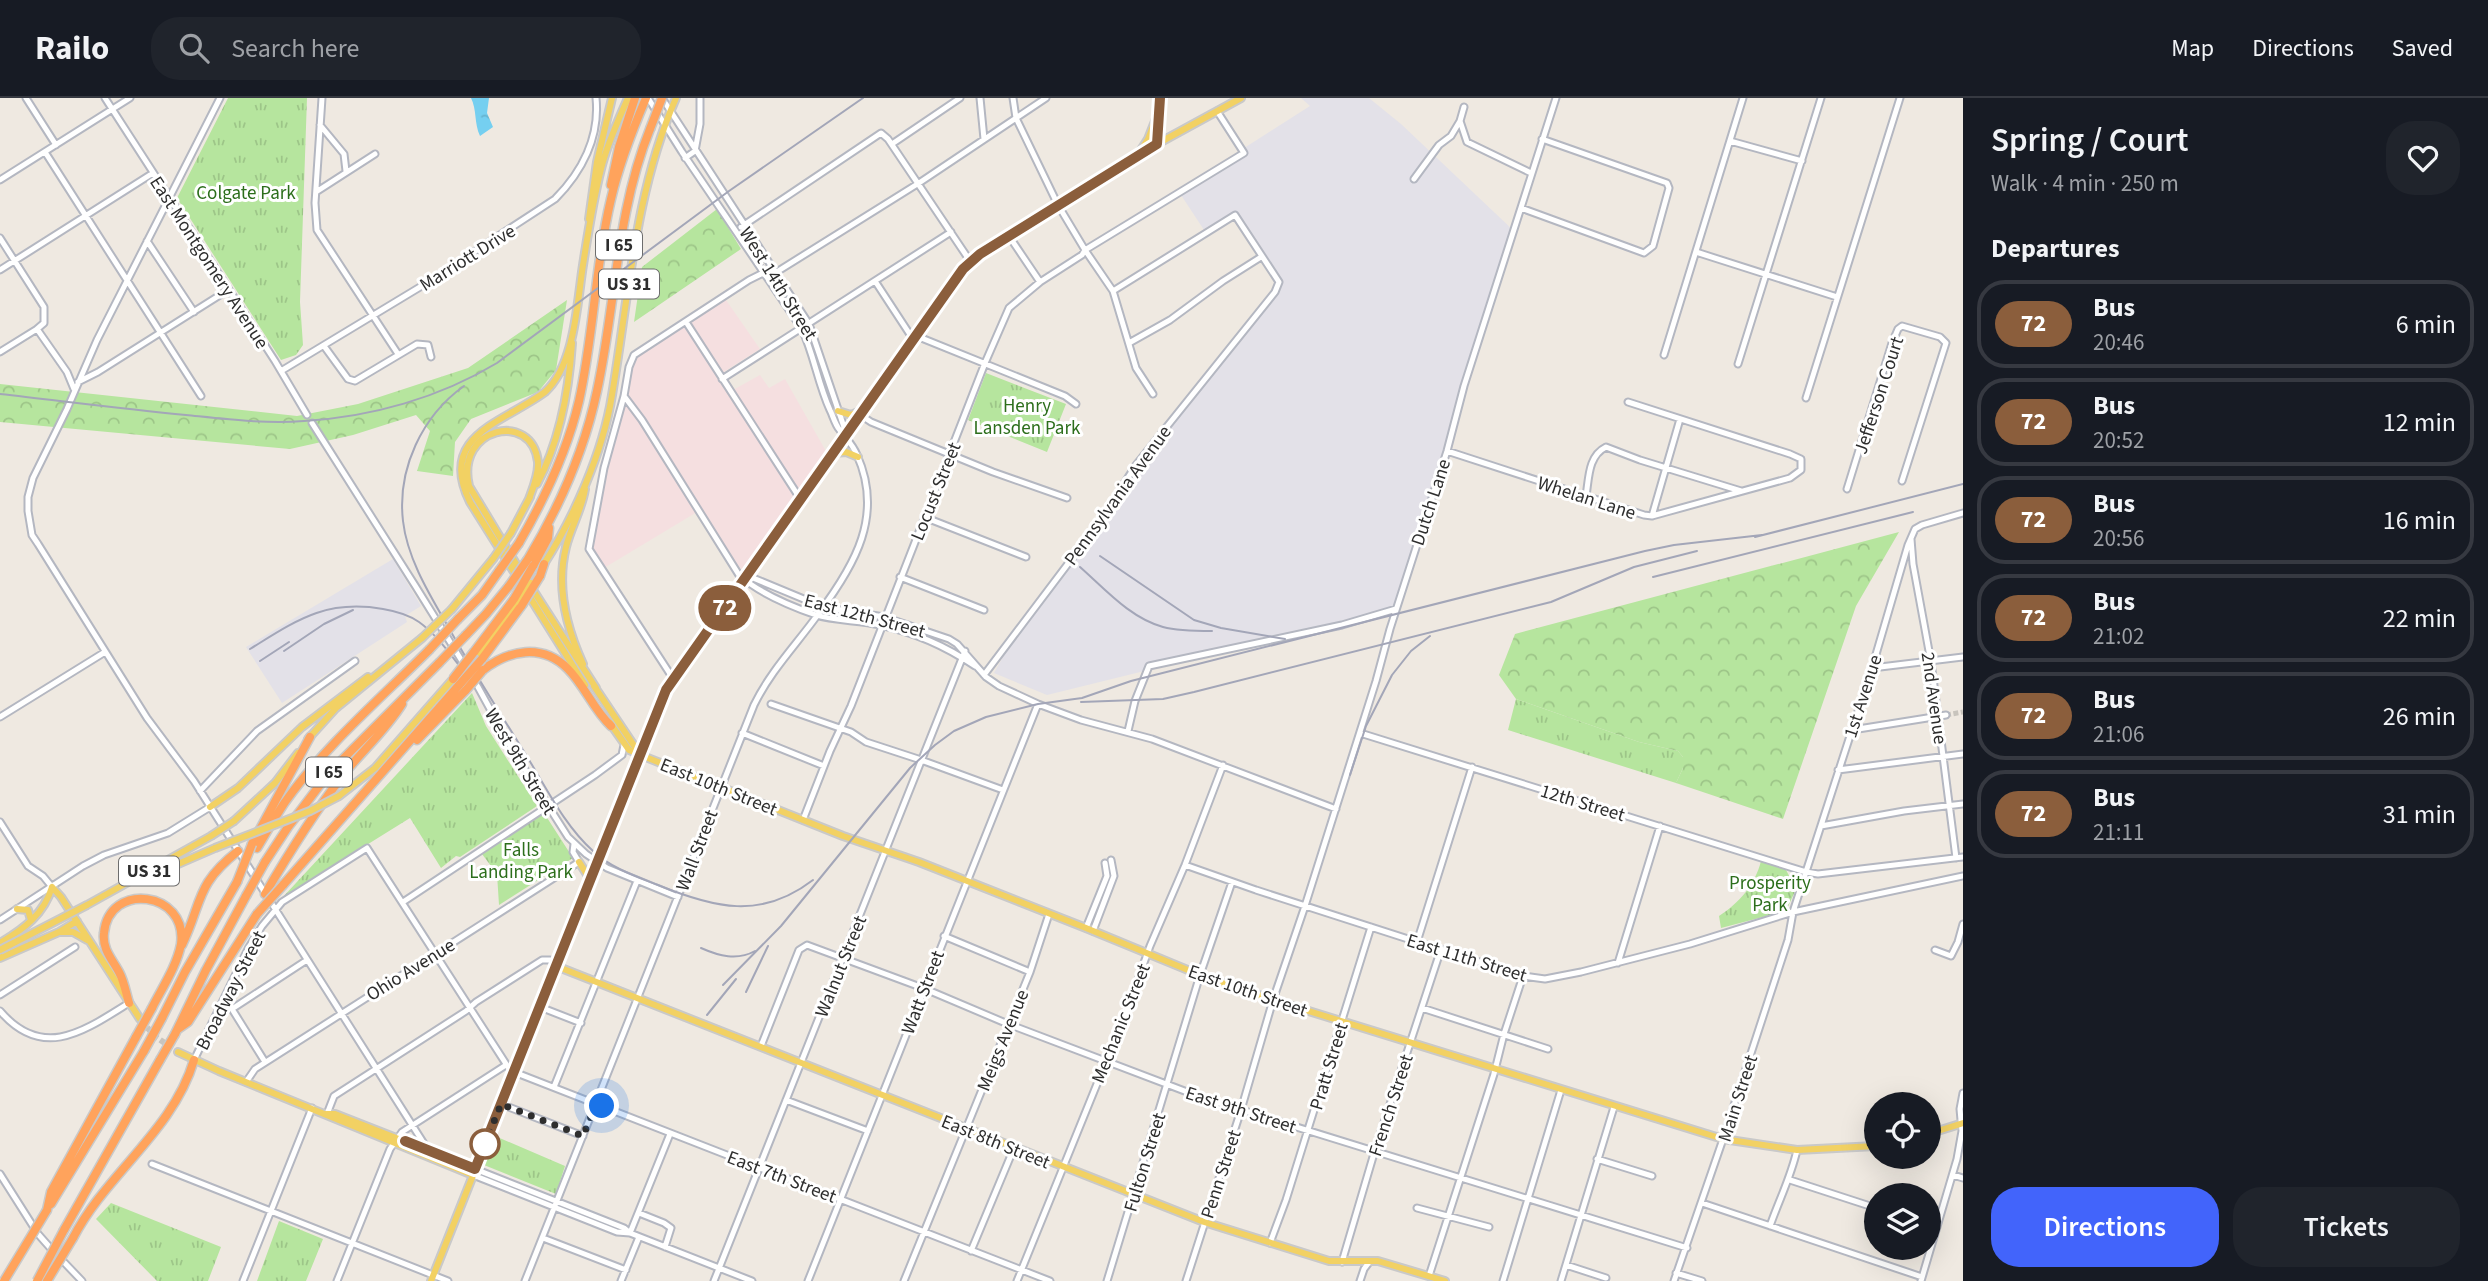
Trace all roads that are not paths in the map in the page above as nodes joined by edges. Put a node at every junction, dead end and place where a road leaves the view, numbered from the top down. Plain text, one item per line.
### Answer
1 (26, 98) edge
2 (105, 98) edge
3 (130, 98) edge
4 (220, 98) edge
5 (322, 98) edge
6 (596, 98) edge
7 (612, 98) edge
8 (628, 98) edge
9 (634, 98) edge
10 (647, 98) edge
11 (662, 98) edge
12 (676, 98) edge
13 (700, 98) edge
14 (960, 98) edge
15 (980, 98) edge
16 (1013, 98) edge
17 (1046, 98) edge
18 (1160, 98) edge
19 (1556, 98) edge
20 (1743, 98) edge
21 (1821, 98) edge
22 (1900, 98) edge
23 (1239, 99) edge
24 (1464, 107) dead end
25 (112, 109) junction
26 (670, 111) junction
27 (1159, 111) junction
28 (1217, 111) junction
29 (1016, 118) junction
30 (1460, 121) junction
31 (320, 125) junction
32 (666, 125) junction
33 (1451, 136) junction
34 (984, 139) junction
35 (1542, 139) junction
36 (1730, 141) junction
37 (1468, 142) junction
38 (892, 144) junction
39 (1157, 144) junction
40 (56, 145) junction
41 (695, 151) junction
42 (45, 152) junction
43 (375, 154) dead end
44 (1137, 156) junction
45 (685, 158) junction
46 (1802, 161) junction
47 (346, 171) junction
48 (153, 173) junction
49 (1531, 173) junction
50 (179, 179) junction
51 (1414, 179) dead end
52 (0, 180) edge
53 (919, 183) junction
54 (160, 184) junction
55 (316, 192) junction
56 (170, 199) junction
57 (611, 199) junction
58 (1058, 205) junction
59 (1521, 208) junction
60 (86, 215) junction
61 (744, 225) junction
62 (589, 228) junction
63 (736, 231) junction
64 (951, 232) junction
65 (1009, 236) junction
66 (0, 238) edge
67 (148, 241) junction
68 (1085, 250) junction
69 (1696, 252) junction
70 (1261, 257) junction
71 (14, 260) junction
72 (970, 261) junction
73 (0, 270) edge
74 (765, 273) junction
75 (775, 274) junction
76 (1767, 274) junction
77 (127, 281) junction
78 (875, 281) junction
79 (1040, 282) junction
80 (228, 290) junction
81 (1113, 291) junction
82 (1837, 297) junction
83 (194, 312) junction
84 (373, 316) junction
85 (574, 323) junction
86 (686, 323) junction
87 (810, 324) junction
88 (37, 329) junction
89 (802, 329) junction
90 (160, 333) junction
91 (916, 334) junction
92 (1129, 343) junction
93 (324, 346) junction
94 (0, 352) edge
95 (398, 354) junction
96 (1664, 355) dead end
97 (431, 357) dead end
98 (985, 363) junction
99 (1738, 364) dead end
100 (1471, 365) junction
101 (1479, 366) dead end
102 (281, 371) junction
103 (722, 379) junction
104 (78, 382) junction
105 (75, 390) junction
106 (1153, 394) dead end
107 (201, 396) dead end
108 (624, 396) junction
109 (1806, 398) dead end
110 (1628, 402) dead end
111 (1076, 404) dead end
112 (838, 411) junction
113 (860, 412) junction
114 (307, 415) dead end
115 (1680, 419) junction
116 (312, 423) dead end
117 (846, 436) junction
118 (1447, 451) junction
119 (834, 453) junction
120 (950, 453) junction
121 (858, 457) junction
122 (1665, 468) junction
123 (1902, 481) dead end
124 (585, 484) junction
125 (1847, 489) dead end
126 (1741, 491) junction
127 (1586, 496) junction
128 (1067, 498) dead end
129 (529, 499) junction
130 (801, 500) junction
131 (1963, 513) edge
132 (1652, 516) junction
133 (924, 517) junction
134 (1911, 538) junction
135 (1026, 557) dead end
136 (544, 564) joint
137 (534, 568) junction
138 (900, 577) junction
139 (744, 580) junction
140 (823, 607) junction
141 (1396, 609) junction
142 (984, 610) dead end
143 (818, 616) junction
144 (884, 617) junction
145 (881, 625) junction
146 (965, 651) junction
147 (105, 652) junction
148 (399, 657) junction
149 (1963, 657) edge
150 (962, 658) junction
151 (355, 662) dead end
152 (1931, 662) junction
153 (1872, 668) junction
154 (982, 672) junction
155 (674, 680) junction
156 (460, 684) junction
157 (596, 688) junction
158 (408, 695) junction
159 (771, 704) dead end
160 (1038, 704) junction
161 (1946, 715) tunnel mouth
162 (1938, 716) junction
163 (0, 717) edge
164 (611, 726) junction
165 (840, 728) junction
166 (1852, 730) junction
167 (1128, 731) junction
168 (742, 733) junction
169 (1360, 733) junction
170 (310, 737) junction
171 (624, 745) junction
172 (639, 754) junction
173 (1963, 754) edge
174 (1944, 757) junction
175 (921, 760) junction
176 (1223, 765) junction
177 (824, 766) junction
178 (1472, 767) junction
179 (1838, 770) junction
180 (721, 787) junction
181 (1003, 790) junction
182 (200, 791) junction
183 (1963, 804) edge
184 (547, 805) junction
185 (1950, 806) junction
186 (210, 807) junction
187 (1336, 809) junction
188 (803, 820) junction
189 (0, 822) edge
190 (1821, 826) junction
191 (1660, 827) junction
192 (574, 844) junction
193 (255, 846) junction
194 (886, 850) junction
195 (238, 851) junction
196 (1960, 857) edge
197 (1108, 861) dead end
198 (579, 862) junction
199 (597, 862) junction
200 (1185, 865) junction
201 (1806, 872) junction
202 (1963, 876) edge
203 (590, 879) junction
204 (637, 881) junction
205 (967, 881) junction
206 (1232, 882) junction
207 (52, 887) junction
208 (265, 894) junction
209 (678, 897) junction
210 (402, 902) junction
211 (87, 905) junction
212 (1305, 906) junction
213 (17, 909) junction
214 (275, 910) junction
215 (1793, 912) junction
216 (1049, 914) junction
217 (0, 920) edge
218 (77, 921) junction
219 (30, 923) junction
220 (1963, 924) edge
221 (1371, 927) junction
222 (1090, 929) junction
223 (59, 932) junction
224 (944, 936) junction
225 (90, 942) junction
226 (1417, 942) junction
227 (0, 943) edge
228 (75, 947) dead end
229 (1441, 949) junction
230 (0, 950) edge
231 (1935, 950) dead end
232 (435, 953) junction
233 (1148, 953) junction
234 (0, 958) edge
235 (307, 960) junction
236 (842, 960) junction
237 (1618, 963) junction
238 (173, 965) junction
239 (556, 966) junction
240 (1030, 972) junction
241 (1200, 975) junction
242 (1523, 976) junction
243 (597, 984) junction
244 (923, 988) junction
245 (0, 995) edge
246 (638, 999) junction
247 (1273, 1000) junction
248 (129, 1003) junction
249 (540, 1007) junction
250 (470, 1008) junction
251 (1422, 1008) junction
252 (0, 1011) edge
253 (341, 1013) junction
254 (140, 1019) tunnel mouth
255 (1341, 1021) junction
256 (581, 1023) junction
257 (1008, 1024) junction
258 (176, 1032) junction
259 (1504, 1034) junction
260 (1411, 1042) junction
261 (761, 1046) junction
262 (1548, 1049) dead end
263 (177, 1052) tunnel mouth
264 (194, 1060) junction
265 (1105, 1061) junction
266 (265, 1062) junction
267 (801, 1064) junction
268 (506, 1065) junction
269 (377, 1068) junction
270 (1495, 1068) junction
271 (514, 1072) junction
272 (246, 1082) junction
273 (1168, 1085) junction
274 (554, 1087) junction
275 (1561, 1090) junction
276 (1963, 1093) edge
277 (883, 1095) junction
278 (786, 1100) junction
279 (501, 1104) junction
280 (596, 1104) junction
281 (1614, 1107) junction
282 (312, 1108) junction
283 (1241, 1111) junction
284 (327, 1114) junction
285 (1962, 1123) edge
286 (414, 1124) junction
287 (966, 1129) junction
288 (1941, 1130) edge
289 (868, 1131) junction
290 (1308, 1131) junction
291 (670, 1134) junction
292 (583, 1136) junction
293 (1723, 1139) junction
294 (396, 1141) junction
295 (1864, 1147) edge
296 (1014, 1148) junction
297 (428, 1150) junction
298 (1375, 1150) junction
299 (1797, 1150) junction
300 (1597, 1158) junction
301 (152, 1164) dead end
302 (1064, 1168) junction
303 (759, 1169) junction
304 (474, 1172) junction
305 (0, 1174) edge
306 (1952, 1175) junction
307 (1652, 1176) dead end
308 (1461, 1178) junction
309 (1963, 1178) edge
310 (1790, 1180) junction
311 (1134, 1196) junction
312 (841, 1199) junction
313 (1530, 1199) junction
314 (1702, 1203) junction
315 (1941, 1203) edge
316 (556, 1204) junction
317 (1864, 1204) edge
318 (1417, 1208) dead end
319 (47, 1210) junction
320 (271, 1211) junction
321 (639, 1213) junction
322 (1581, 1215) junction
323 (1448, 1217) junction
324 (1204, 1222) junction
325 (1770, 1226) junction
326 (1489, 1227) dead end
327 (923, 1232) junction
328 (630, 1233) junction
329 (639, 1237) junction
330 (542, 1238) junction
331 (352, 1243) junction
332 (1270, 1244) junction
333 (665, 1247) junction
334 (1686, 1248) junction
335 (971, 1251) junction
336 (1925, 1260) edge
337 (1370, 1261) junction
338 (1342, 1262) junction
339 (1566, 1265) junction
340 (720, 1268) junction
341 (626, 1270) junction
342 (1021, 1271) junction
343 (1676, 1273) junction
344 (1429, 1276) junction
345 (432, 1278) edge
346 (1606, 1278) dead end
347 (1921, 1279) edge
348 (4, 1281) edge
349 (37, 1281) edge
350 (47, 1281) edge
351 (82, 1281) edge
352 (243, 1281) edge
353 (337, 1281) edge
354 (448, 1281) edge
355 (525, 1281) edge
356 (621, 1281) edge
357 (715, 1281) edge
358 (752, 1281) edge
359 (808, 1281) edge
360 (904, 1281) edge
361 (1017, 1281) edge
362 (1050, 1281) edge
363 (1107, 1281) edge
364 (1186, 1281) edge
365 (1360, 1281) edge
366 (1445, 1281) edge
367 (1503, 1281) edge
368 (1561, 1281) edge
369 (1674, 1281) edge
370 (1702, 1281) edge

1 - 40 street
2 - 25 street, East Montgomery Avenue
3 - 25 street
4 - 50 street
5 - 31 street
6 - 84 street, Marriott Drive
7 - 62 main road
8 - 62 main road, US 31
9 - 57 highway
10 - 32 street, West 14th Street
10 - 57 highway, I 65
11 - 26 street, West 14th Street
11 - 137 highway, I 65, bridge
12 - 26 main road, US 31
13 - 41 street
14 - 38 street
15 - 34 street
16 - 29 street
17 - 29 street
18 - 27 main road
19 - 35 street, Dutch Lane
20 - 36 street
21 - 46 street
22 - 82 street
23 - 28 main road
24 - 30 street
25 - 40 street
25 - 48 street, East Montgomery Avenue
26 - 32 main road, US 31
26 - 41 street, West 14th Street
27 - 39 main road
27 - 44 main road
28 - 39 main road
28 - 68 street, Locust Street
29 - 34 street
29 - 58 street
30 - 33 street
30 - 37 street
31 - 47 street
31 - 55 street
32 - 45 street, West 14th Street
32 - 124 main road, US 31
33 - 37 street
33 - 51 street
34 - 53 street
35 - 49 street, Dutch Lane
35 - 59 street
36 - 46 street
36 - 69 street
37 - 49 street
38 - 53 street
38 - 61 street
39 - 44 main road
40 - 42 street
41 - 45 street
41 - 61 street, West 14th Street
42 - 52 street
42 - 60 street
43 - 47 street
44 - 58 main road
45 - 63 street, West 14th Street
46 - 76 street
47 - 55 street
48 - 54 street, East Montgomery Avenue
48 - 60 street
49 - 59 street, Dutch Lane
50 - 54 street
50 - 56 street
53 - 64 street
53 - 75 street
54 - 56 street, East Montgomery Avenue
55 - 84 street
56 - 67 street
56 - 80 street, East Montgomery Avenue
57 - 193 highway, I 65, bridge
58 - 65 main road
58 - 68 street
59 - 100 street, Dutch Lane
60 - 71 street
60 - 77 street
61 - 63 street
61 - 75 street, West 14th Street
62 - 85 main road, US 31
63 - 74 street, West 14th Street
64 - 72 street
64 - 78 street
65 - 72 main road
65 - 79 street
66 - 71 street
67 - 77 street
67 - 83 street
68 - 79 street, Locust Street
68 - 81 street
69 - 76 street
69 - 96 street
70 - 81 street
70 - 92 street
70 - 154 street, Pennsylvania Avenue
71 - 73 street
71 - 88 street
72 - 91 main road
74 - 75 street
74 - 86 street
74 - 89 street, West 14th Street
75 - 87 street, West 14th Street
76 - 82 street
76 - 99 street
77 - 90 street
77 - 104 street
78 - 87 street
78 - 91 street
79 - 98 street, Locust Street
80 - 83 street
80 - 102 street, East Montgomery Avenue
81 - 92 street
82 - 109 street
83 - 90 street
84 - 93 street, Marriott Drive
84 - 95 street
85 - 129 main road, US 31
85 - 164 main road
86 - 103 street
86 - 108 street
87 - 89 street
87 - 112 street, West 14th Street
88 - 94 street
88 - 105 street
89 - 103 street
89 - 117 street, West 14th Street
90 - 104 street
90 - 107 street
91 - 98 street
91 - 113 main road
92 - 106 street
93 - 95 street
93 - 102 street, Marriott Drive
95 - 97 street
98 - 111 street
98 - 120 street, Locust Street
100 - 101 street
100 - 118 street, Dutch Lane
102 - 114 street, East Montgomery Avenue
103 - 130 street
104 - 105 street
105 - 147 street
108 - 139 street
108 - 155 street
110 - 115 street
112 - 113 main road
112 - 117 street, West 14th Street
113 - 117 main road
113 - 120 street
115 - 122 street
115 - 126 street, Whelan Lane
116 - 184 street, West 9th Street
117 - 119 main road
117 - 121 street, Wall Street
118 - 127 street, Whelan Lane
118 - 141 street, Dutch Lane
119 - 121 main road
119 - 130 main road
120 - 128 street
120 - 133 street, Locust Street
121 - 140 street, Wall Street
122 - 126 street
122 - 127 street
122 - 132 street
123 - 125 street, Jefferson Court
124 - 136 main road, US 31
124 - 157 main road
126 - 132 street, Whelan Lane
127 - 132 street, Whelan Lane
129 - 148 main road, US 31, bridge
129 - 157 main road
130 - 139 main road
131 - 134 street
133 - 135 street
133 - 138 street, Locust Street
134 - 152 street, 2nd Avenue
134 - 153 street, 1st Avenue
136 - 137 highway
137 - 156 highway, bridge
137 - 158 highway, I 65, bridge
138 - 142 street
138 - 144 street, Locust Street
139 - 140 street, East 12th Street
139 - 143 street, East 12th Street
139 - 155 main road
140 - 143 street, Wall Street
140 - 144 street, East 12th Street
141 - 167 street
141 - 169 street, Dutch Lane
143 - 145 street, East 12th Street
143 - 168 street, Wall Street
144 - 145 street, Locust Street
144 - 146 street, East 12th Street
145 - 150 street, East 12th Street
145 - 165 street, Locust Street
146 - 150 street, Walnut Street
146 - 154 street, East 12th Street
147 - 163 street
147 - 182 street
148 - 170 main road, US 31
148 - 186 main road
149 - 152 street
150 - 154 street, East 12th Street
150 - 175 street, Walnut Street
151 - 182 street
152 - 153 street
152 - 162 street, 2nd Avenue
153 - 166 street, 1st Avenue
154 - 160 street, East 12th Street
155 - 172 main road
156 - 164 highway, bridge
156 - 211 main road, US 31, bridge
156 - 258 highway, bridge
157 - 172 main road
158 - 208 highway
158 - 258 highway, I 65, bridge
159 - 165 street
160 - 167 street, East 12th Street
160 - 181 street, Watt Street
161 - 162 street
162 - 166 street
162 - 174 street, 2nd Avenue
164 - 171 main road
165 - 175 street
165 - 177 street, Locust Street
166 - 179 street, 1st Avenue
167 - 176 street, East 12th Street
168 - 177 street
168 - 180 street, Wall Street
169 - 178 street, 12th Street
169 - 187 street, Dutch Lane
170 - 193 highway
170 - 211 main road, US 31, bridge
171 - 172 main road, East 10th Street
171 - 184 street
172 - 180 main road, East 10th Street
172 - 199 main road
173 - 174 street
174 - 179 street
174 - 185 street, 2nd Avenue
175 - 181 street
175 - 194 street, Walnut Street
176 - 187 street, East 12th Street
176 - 200 street, Mechanic Street
177 - 188 street, Locust Street
178 - 191 street, 12th Street
178 - 226 street
179 - 190 street, 1st Avenue
180 - 188 main road, East 10th Street
180 - 209 street, Wall Street
181 - 205 street, Watt Street
182 - 186 street
183 - 185 street
184 - 192 street, West 9th Street
184 - 210 street
185 - 190 street
185 - 196 street, 2nd Avenue
186 - 195 street
186 - 207 street
187 - 212 street, Dutch Lane
188 - 194 main road, East 10th Street
189 - 207 street
190 - 201 street, 1st Avenue
191 - 201 street, 12th Street
191 - 237 street
192 - 198 street
192 - 199 street, West 9th Street
193 - 319 highway, I 65, bridge
194 - 205 main road, East 10th Street
194 - 236 street, Walnut Street
195 - 208 street
195 - 238 highway
196 - 201 street, 12th Street
197 - 222 street
198 - 203 main road
198 - 232 street, Ohio Avenue
199 - 203 main road
199 - 204 street
200 - 206 street, East 11th Street
200 - 233 street, Mechanic Street
201 - 215 street, 1st Avenue
202 - 215 street, East 11th Street
203 - 239 main road
204 - 209 street
204 - 243 street
205 - 216 main road, East 10th Street
205 - 224 street, Watt Street
206 - 212 street, East 11th Street
206 - 241 street, Fulton Street
207 - 213 street
207 - 218 main road
207 - 219 main road
208 - 214 street
209 - 246 street, Wall Street
210 - 214 street, Broadway Street
210 - 232 street
211 - 230 main road, US 31, bridge
212 - 221 street, East 11th Street
212 - 247 street, Penn Street
213 - 217 street
213 - 219 main road
214 - 235 street
214 - 264 street, Broadway Street
215 - 237 street, East 11th Street
215 - 293 street, Main Street
216 - 222 main road, East 10th Street
216 - 240 street, Meigs Avenue
218 - 223 main road
218 - 225 main road
219 - 227 main road
220 - 231 street
221 - 226 street, East 11th Street
221 - 255 street, Pratt Street
222 - 233 main road, East 10th Street
223 - 225 main road
223 - 234 main road
224 - 240 street
224 - 244 street, Watt Street
225 - 248 main road
226 - 229 street, East 11th Street
228 - 245 street
229 - 242 street, East 11th Street
229 - 251 street, French Street
232 - 250 street
232 - 253 street, Ohio Avenue
233 - 241 main road, East 10th Street
233 - 265 street, Mechanic Street
235 - 253 street
235 - 266 street
236 - 244 street, East 9th Street
236 - 261 street, East 9th Street
236 - 267 street, Walnut Street
237 - 242 street, East 11th Street
238 - 248 highway
238 - 319 highway, bridge
239 - 243 main road, East 8th Street
239 - 249 main road
239 - 250 street
240 - 257 street, Meigs Avenue
241 - 247 main road, East 10th Street
241 - 273 street, Fulton Street
242 - 259 street
243 - 246 main road, East 8th Street
243 - 256 street
244 - 257 street, East 9th Street
244 - 277 street, Watt Street
246 - 261 main road, East 8th Street
246 - 280 street, Wall Street
247 - 255 main road, East 10th Street
247 - 283 street, Penn Street
248 - 252 street
248 - 254 main road
249 - 256 street
249 - 271 main road
250 - 268 street
250 - 269 street
251 - 259 street
251 - 260 street, French Street
253 - 266 street, Ohio Avenue
253 - 269 street
255 - 260 main road, East 10th Street
255 - 290 street, Pratt Street
256 - 274 street
257 - 265 street, East 9th Street
257 - 287 street, Meigs Avenue
258 - 349 highway, I 65, bridge
259 - 262 street
259 - 270 street
260 - 270 main road, East 10th Street
260 - 298 street, French Street
261 - 267 main road, East 8th Street
263 - 264 main road
264 - 272 main road
264 - 350 highway, bridge
265 - 273 street, East 9th Street
265 - 302 street, Mechanic Street
266 - 272 street, Ohio Avenue
267 - 277 main road, East 8th Street
267 - 278 street, Walnut Street
268 - 271 street
268 - 286 street
269 - 284 street
269 - 286 street
270 - 275 main road, East 10th Street
270 - 308 street
271 - 274 street, East 7th Street
271 - 279 main road
272 - 282 main road
273 - 283 street, East 9th Street
273 - 311 street, Fulton Street
274 - 280 street, East 7th Street
275 - 281 main road, East 10th Street
275 - 313 street
276 - 285 street
277 - 287 main road, East 8th Street
277 - 289 street, Watt Street
278 - 289 street
278 - 303 street, Walnut Street
279 - 292 street
279 - 304 main road
280 - 291 street, East 7th Street
280 - 292 street, Wall Street
281 - 293 main road, East 10th Street
281 - 300 street
282 - 284 main road
282 - 320 street
283 - 290 street, East 9th Street
283 - 324 street, Penn Street
284 - 294 main road
285 - 288 main road
285 - 306 street
286 - 294 street
286 - 297 street
287 - 296 main road, East 8th Street
287 - 327 street, Meigs Avenue
289 - 312 street, Watt Street
290 - 298 street, East 9th Street
290 - 332 street, Pratt Street
291 - 303 street, East 7th Street
291 - 321 street
292 - 316 street, Wall Street
293 - 299 main road, East 10th Street
293 - 314 street, Main Street
294 - 297 main road
294 - 304 main road
294 - 331 street
295 - 299 main road, East 10th Street
296 - 302 main road, East 8th Street
296 - 335 street
297 - 304 main road
298 - 308 street, East 9th Street
298 - 338 street, French Street
299 - 310 street
300 - 307 street
300 - 322 street
301 - 320 street
302 - 311 main road, East 8th Street
302 - 342 street, Mechanic Street
303 - 312 street, East 7th Street
303 - 340 street, Walnut Street
304 - 316 street
304 - 345 main road
305 - 351 street
306 - 309 street
306 - 315 street
308 - 313 street, East 9th Street
308 - 323 street
310 - 317 street
310 - 325 street
311 - 324 main road, East 8th Street
311 - 363 street, Fulton Street
312 - 327 street, East 7th Street
312 - 359 street, Watt Street
313 - 322 street, East 9th Street
313 - 367 street
314 - 325 street
314 - 334 street, Main Street
316 - 328 street
316 - 330 street, Wall Street
318 - 323 street
319 - 348 highway, I 65, bridge
320 - 331 street
320 - 352 street
321 - 328 street
321 - 333 street
322 - 334 street, East 9th Street
322 - 339 street
323 - 326 street
323 - 344 street
324 - 332 main road, East 8th Street
324 - 364 street, Penn Street
325 - 347 street
327 - 335 street, East 7th Street
327 - 360 street, Meigs Avenue
328 - 329 street
329 - 333 street
329 - 341 street
330 - 341 street
330 - 355 street, Wall Street
331 - 345 street
331 - 353 street
332 - 338 main road, East 8th Street
333 - 340 street
334 - 343 street, Main Street
335 - 342 street, East 7th Street
336 - 347 street
337 - 338 main road, East 8th Street
337 - 344 main road, East 8th Street
337 - 365 street
339 - 346 street
339 - 368 street
340 - 357 street, Walnut Street
340 - 358 street
341 - 356 street
342 - 361 street, Mechanic Street
342 - 362 street, East 7th Street
343 - 369 street, Main Street
343 - 370 street
344 - 366 main road, East 8th Street
345 - 354 street

